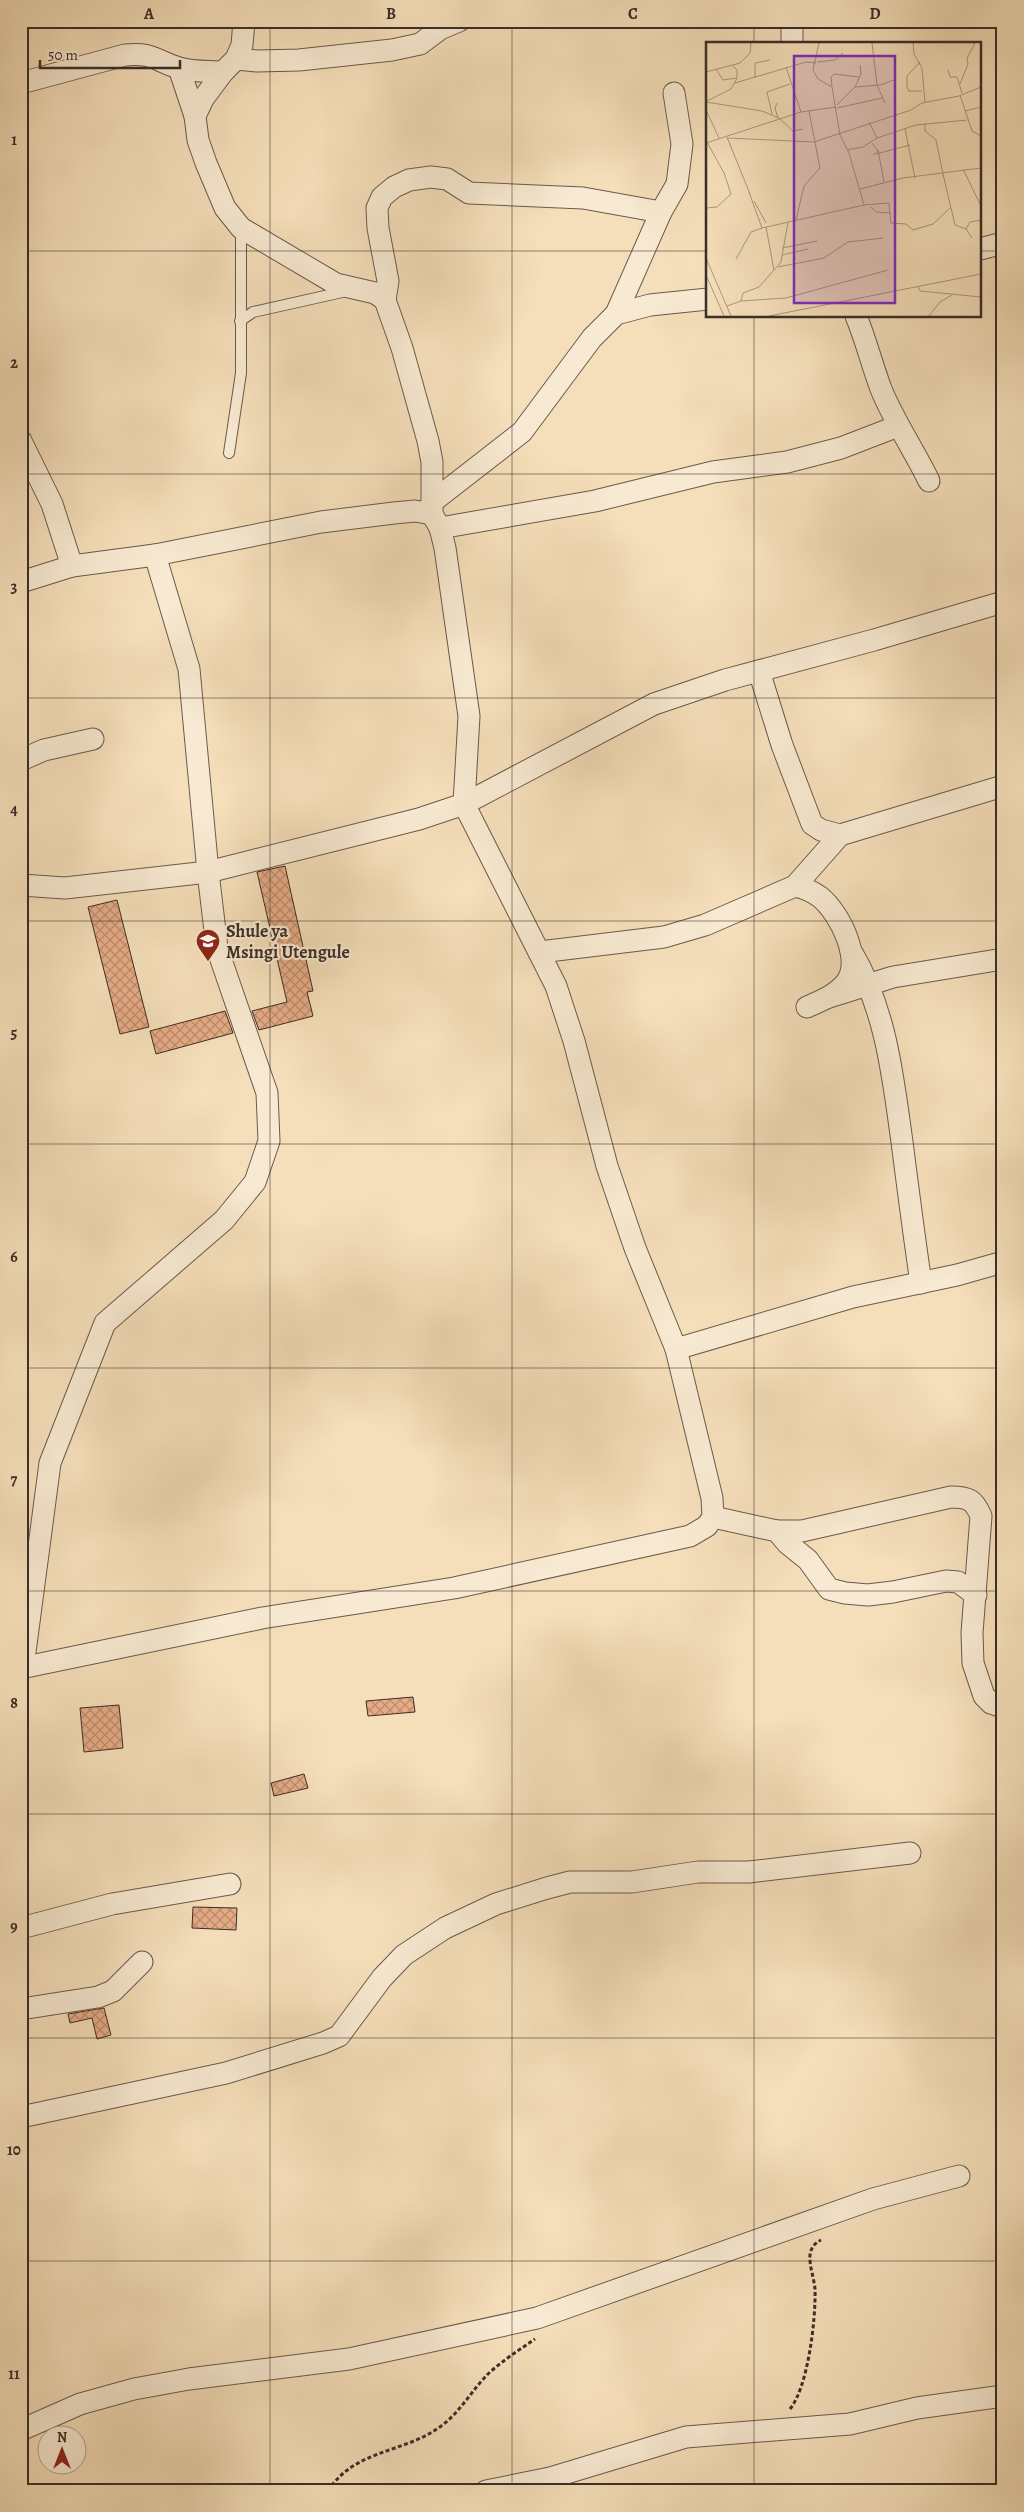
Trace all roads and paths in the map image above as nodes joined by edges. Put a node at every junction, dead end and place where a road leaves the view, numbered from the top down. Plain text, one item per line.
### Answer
1 (244, 21) edge
2 (459, 21) edge
3 (792, 21) edge
4 (792, 42) edge
5 (229, 65) junction
6 (179, 68) junction
7 (21, 82) edge
8 (674, 93) dead end
9 (195, 116) junction
10 (661, 212) junction
11 (242, 228) junction
12 (1003, 243) edge
13 (982, 248) edge
14 (355, 290) junction
15 (706, 299) edge
16 (385, 300) junction
17 (616, 314) junction
18 (857, 318) edge
19 (240, 321) junction
20 (898, 426) junction
21 (21, 441) edge
22 (229, 453) dead end
23 (929, 481) dead end
24 (434, 515) junction
25 (155, 555) junction
26 (72, 566) junction
27 (21, 582) edge
28 (1003, 602) edge
29 (759, 671) junction
30 (93, 739) dead end
31 (21, 760) edge
32 (1003, 786) edge
33 (464, 804) junction
34 (840, 835) junction
35 (208, 872) junction
36 (21, 886) edge
37 (795, 886) junction
38 (540, 952) junction
39 (851, 952) junction
40 (1003, 958) edge
41 (869, 985) junction
42 (829, 997) junction
43 (807, 1007) dead end
44 (1003, 1262) edge
45 (920, 1283) junction
46 (676, 1349) junction
47 (714, 1517) junction
48 (777, 1531) junction
49 (976, 1595) junction
50 (22, 1668) edge
51 (1003, 1707) edge
52 (910, 1853) dead end
53 (230, 1884) dead end
54 (21, 1928) edge
55 (142, 1962) dead end
56 (21, 2009) edge
57 (21, 2117) edge
58 (959, 2176) dead end
59 (827, 2237) dead end
60 (540, 2336) dead end
61 (1003, 2396) edge
62 (21, 2430) edge
63 (768, 2430) junction
64 (328, 2491) edge
65 (486, 2491) edge

1 - 5 street
2 - 5 street
3 - 4 street
5 - 6 street
5 - 9 street
6 - 7 street
6 - 9 street
8 - 10 street
9 - 11 street
10 - 16 street
10 - 17 street
11 - 14 street
11 - 19 lane
12 - 13 street
14 - 16 street
14 - 19 lane
15 - 17 street
16 - 24 street
17 - 24 street
18 - 20 street
19 - 22 lane
20 - 23 street
20 - 24 street
21 - 26 street
24 - 25 street
24 - 33 street
25 - 26 street
25 - 35 street
26 - 27 street
28 - 29 street
29 - 33 street
29 - 34 street
30 - 31 street
32 - 34 street
33 - 35 street
33 - 38 street
34 - 37 street
35 - 36 street
35 - 50 street
37 - 38 street
37 - 39 street
38 - 46 street
39 - 41 street
39 - 42 street
40 - 41 street
41 - 42 street
41 - 45 street
42 - 43 street
44 - 45 street
45 - 46 street
46 - 47 street
47 - 48 street
47 - 50 street
48 - 49 street
48 - 49 street
49 - 51 street
52 - 57 street
53 - 54 street
55 - 56 street
58 - 62 street
59 - 63 path
60 - 64 path
61 - 63 street
63 - 65 street

